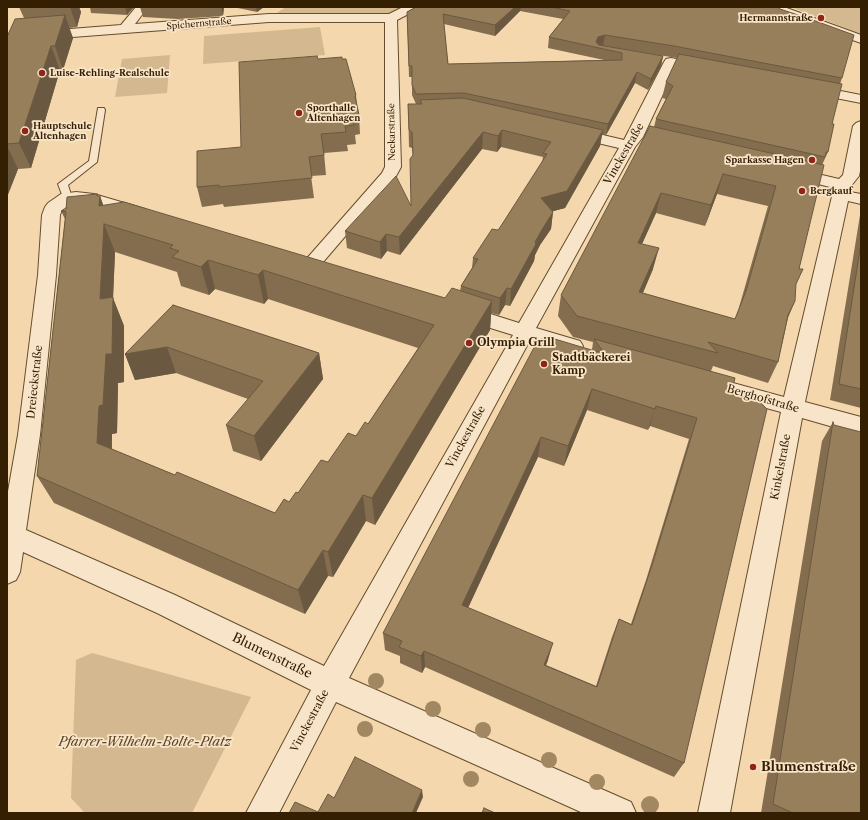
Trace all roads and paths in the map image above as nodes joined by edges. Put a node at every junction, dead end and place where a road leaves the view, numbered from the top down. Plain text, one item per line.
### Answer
1 (142, 7) edge
2 (286, 7) edge
3 (412, 7) edge
4 (772, 7) edge
5 (269, 18) junction
6 (391, 18) junction
7 (124, 30) junction
8 (7, 38) edge
9 (861, 39) edge
10 (671, 63) dead end
11 (800, 87) edge
12 (861, 99) edge
13 (100, 110) dead end
14 (392, 111) junction
15 (408, 111) edge
16 (861, 126) edge
17 (561, 131) edge
18 (638, 141) junction
19 (774, 169) edge
20 (848, 193) edge
21 (67, 198) junction
22 (155, 217) edge
23 (334, 271) edge
24 (448, 308) edge
25 (524, 332) junction
26 (593, 351) edge
27 (685, 377) edge
28 (793, 407) junction
29 (861, 426) edge
30 (10, 535) edge
31 (7, 572) edge
32 (330, 684) junction
33 (262, 813) edge
34 (620, 813) edge
35 (714, 813) edge

1 - 7 street
2 - 5 street
3 - 6 street
4 - 9 street
5 - 6 street, Spichernstraße
5 - 7 street, Spichernstraße
6 - 14 street, Neckarstraße
7 - 8 street, Spichernstraße
10 - 18 street, Vinckestraße
11 - 12 street
13 - 21 lane
14 - 15 street
14 - 23 street, Neckarstraße
16 - 20 street, Kinkelstraße
17 - 18 street
18 - 25 street, Vinckestraße
19 - 20 street
20 - 28 street, Kinkelstraße
21 - 22 street
21 - 30 street, Dreieckstraße
24 - 25 street
25 - 26 street
25 - 32 street, Vinckestraße
27 - 28 street, Berghofstraße
28 - 29 street, Berghofstraße
28 - 35 street, Kinkelstraße
30 - 31 street, Dreieckstraße
30 - 32 street, Blumenstraße
32 - 33 street, Vinckestraße
32 - 34 street, Blumenstraße

